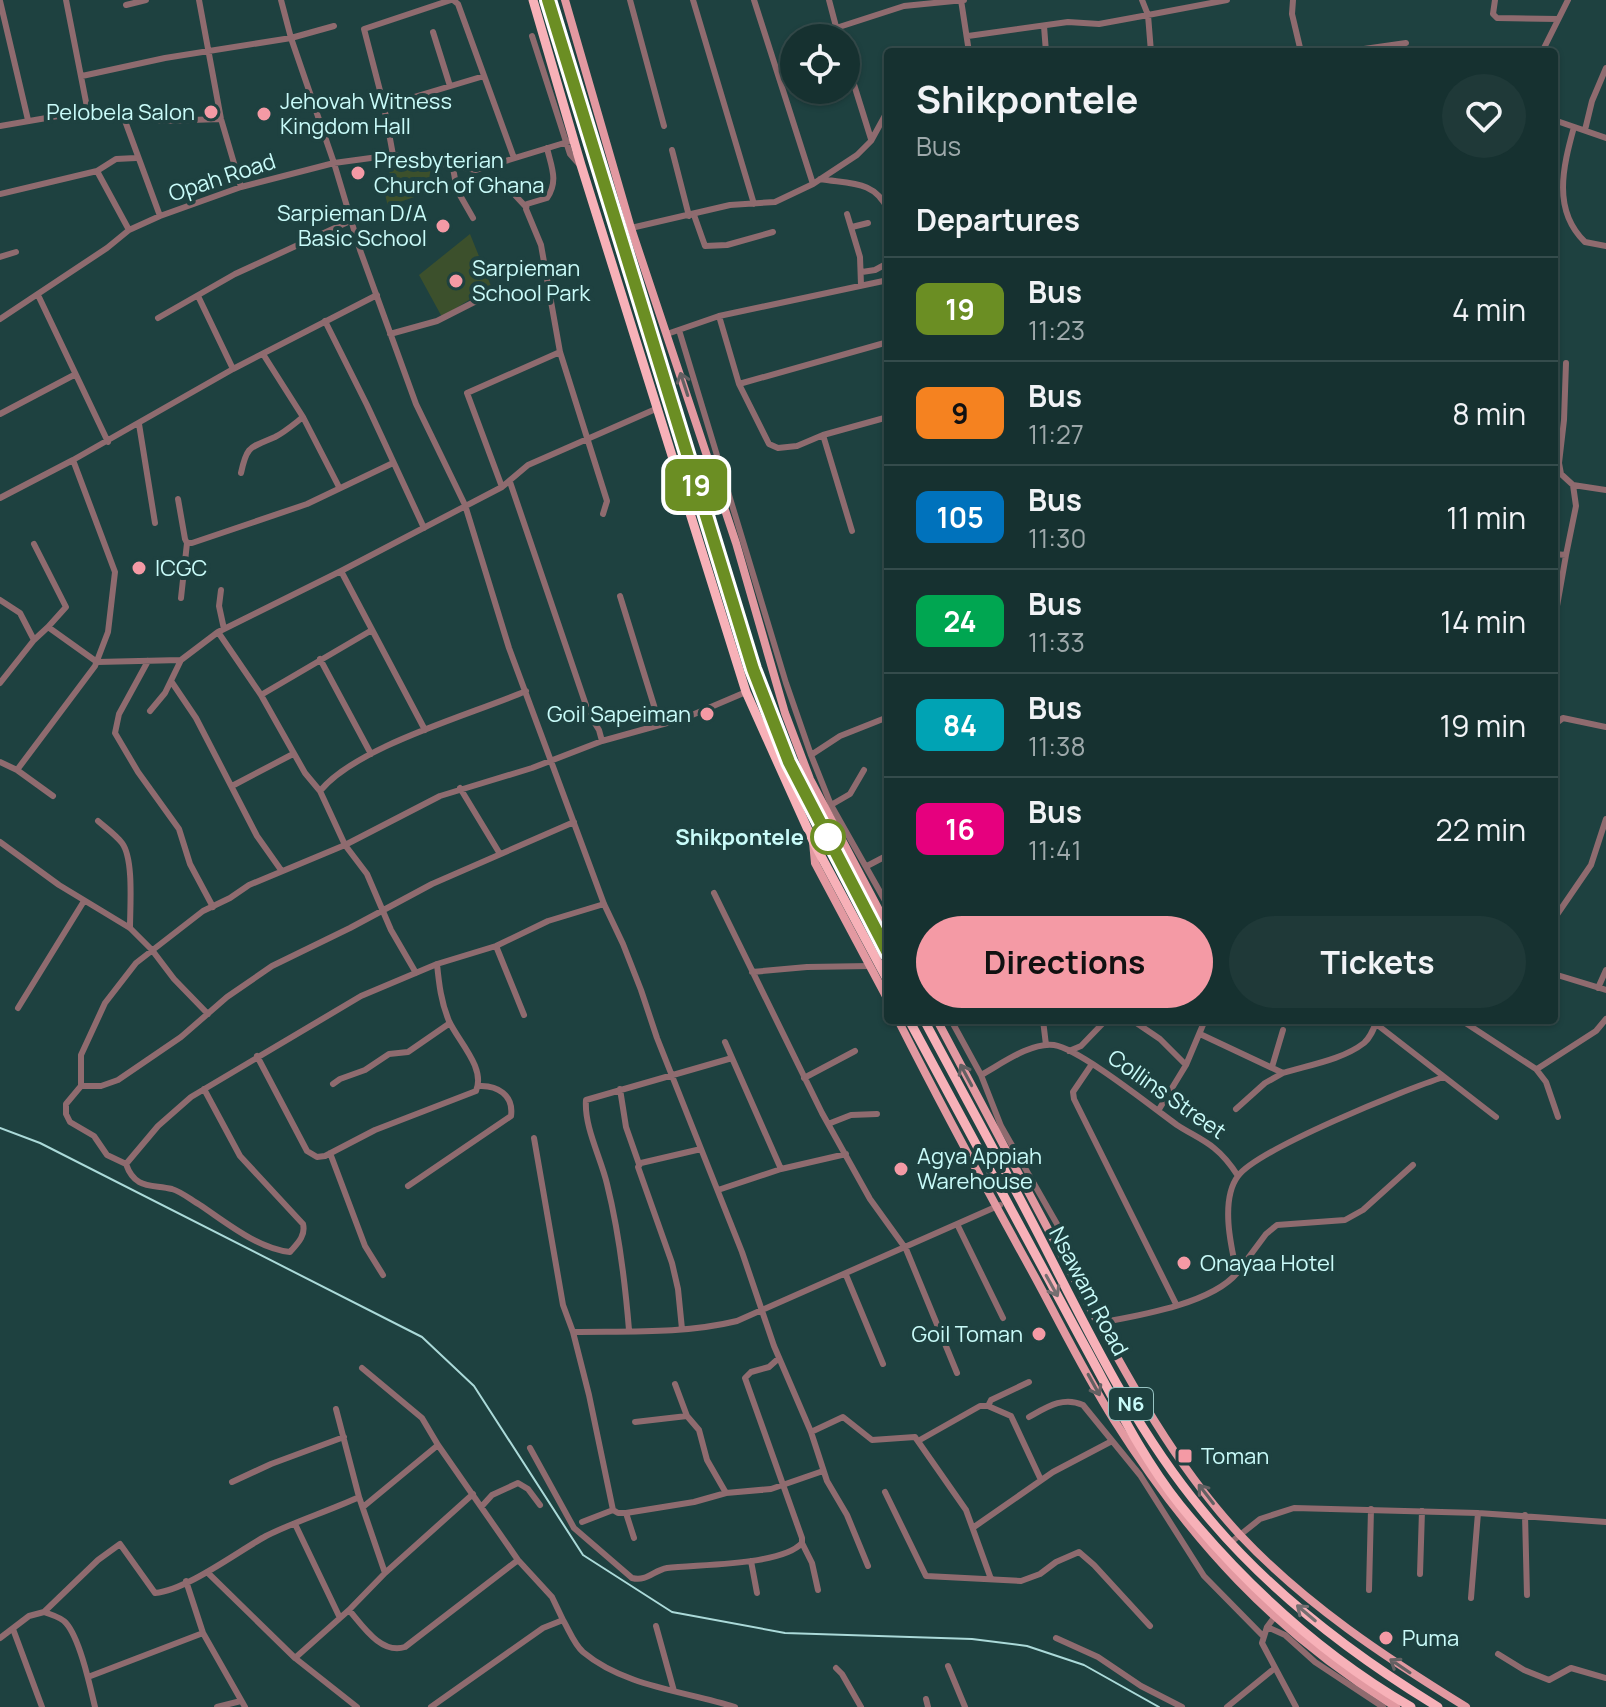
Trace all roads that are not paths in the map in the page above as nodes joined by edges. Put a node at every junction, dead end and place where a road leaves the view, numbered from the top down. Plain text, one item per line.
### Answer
1 (66, 0) edge
2 (146, 0) edge
3 (199, 0) edge
4 (281, 0) edge
5 (452, 0) edge
6 (533, 0) edge
7 (548, 0) edge
8 (565, 0) edge
9 (630, 0) edge
10 (693, 0) edge
11 (754, 0) edge
12 (829, 0) edge
13 (1142, 0) edge
14 (1227, 0) edge
15 (1293, 0) edge
16 (1495, 0) edge
17 (1568, 0) edge
18 (0, 1) edge
19 (962, 1) edge
20 (1214, 1) edge
21 (126, 5) dead end
22 (1148, 15) junction
23 (1558, 19) junction
24 (835, 24) edge
25 (848, 24) edge
26 (334, 26) dead end
27 (1044, 26) junction
28 (433, 32) dead end
29 (532, 36) dead end
30 (968, 36) junction
31 (291, 38) junction
32 (1406, 43) dead end
33 (969, 48) edge
34 (1046, 48) edge
35 (1151, 48) edge
36 (1300, 48) edge
37 (1371, 48) edge
38 (1544, 48) edge
39 (10, 49) junction
40 (209, 51) junction
41 (0, 52) edge
42 (1606, 68) edge
43 (82, 76) junction
44 (484, 76) junction
45 (450, 86) junction
46 (860, 104) edge
47 (384, 106) junction
48 (121, 110) dead end
49 (884, 117) edge
50 (221, 119) junction
51 (28, 120) junction
52 (160, 121) dead end
53 (1558, 121) edge
54 (0, 126) edge
55 (664, 126) dead end
56 (1574, 127) junction
57 (1585, 130) junction
58 (1606, 138) edge
59 (871, 141) junction
60 (570, 142) junction
61 (547, 148) junction
62 (672, 150) dead end
63 (393, 155) junction
64 (136, 158) junction
65 (514, 158) junction
66 (334, 163) junction
67 (453, 168) junction
68 (97, 171) junction
69 (820, 179) junction
70 (813, 184) junction
71 (241, 187) junction
72 (496, 190) dead end
73 (1558, 190) edge
74 (0, 194) edge
75 (884, 200) edge
76 (754, 204) junction
77 (526, 207) junction
78 (847, 214) dead end
79 (691, 215) junction
80 (160, 216) junction
81 (473, 218) dead end
82 (350, 221) junction
83 (868, 223) dead end
84 (852, 227) junction
85 (631, 228) junction
86 (129, 230) junction
87 (773, 232) dead end
88 (1606, 246) edge
89 (16, 252) dead end
90 (0, 257) edge
91 (884, 265) edge
92 (862, 272) junction
93 (884, 281) edge
94 (861, 285) junction
95 (498, 290) dead end
96 (38, 295) junction
97 (377, 295) junction
98 (198, 296) junction
99 (719, 316) junction
100 (158, 318) dead end
101 (0, 319) edge
102 (325, 321) junction
103 (679, 330) junction
104 (390, 334) junction
105 (667, 334) junction
106 (884, 343) edge
107 (560, 352) junction
108 (263, 354) junction
109 (1566, 363) dead end
110 (233, 369) junction
111 (74, 375) junction
112 (739, 384) junction
113 (658, 408) junction
114 (0, 414) edge
115 (303, 417) junction
116 (884, 418) edge
117 (139, 424) junction
118 (823, 435) junction
119 (588, 437) junction
120 (108, 442) junction
121 (1558, 448) edge
122 (1558, 459) edge
123 (73, 460) junction
124 (393, 463) junction
125 (241, 473) dead end
126 (510, 482) junction
127 (1573, 485) junction
128 (339, 487) junction
129 (502, 487) junction
130 (1606, 490) edge
131 (0, 498) edge
132 (178, 499) dead end
133 (465, 505) junction
134 (603, 514) dead end
135 (155, 523) dead end
136 (424, 528) junction
137 (852, 531) dead end
138 (187, 543) junction
139 (34, 544) dead end
140 (1558, 554) edge
141 (1566, 555) junction
142 (341, 571) junction
143 (221, 590) dead end
144 (620, 596) dead end
145 (181, 598) dead end
146 (0, 600) edge
147 (1558, 600) edge
148 (48, 627) junction
149 (221, 630) junction
150 (372, 630) junction
151 (34, 640) junction
152 (320, 659) junction
153 (181, 660) junction
154 (148, 661) junction
155 (97, 662) junction
156 (1, 678) edge
157 (171, 681) junction
158 (526, 691) junction
159 (746, 692) junction
160 (261, 695) junction
161 (150, 711) dead end
162 (884, 719) edge
163 (1558, 722) edge
164 (660, 725) junction
165 (1606, 727) edge
166 (425, 730) junction
167 (602, 741) junction
168 (293, 754) junction
169 (371, 754) junction
170 (811, 755) junction
171 (551, 761) junction
172 (0, 762) edge
173 (17, 770) junction
174 (864, 770) dead end
175 (232, 786) junction
176 (460, 788) junction
177 (320, 791) junction
178 (53, 796) dead end
179 (831, 805) junction
180 (1606, 819) edge
181 (98, 821) dead end
182 (574, 822) junction
183 (813, 841) junction
184 (0, 842) edge
185 (345, 845) junction
186 (500, 854) junction
187 (884, 857) edge
188 (867, 866) junction
189 (281, 870) junction
190 (714, 893) dead end
191 (884, 898) edge
192 (84, 901) junction
193 (604, 904) junction
194 (213, 907) junction
195 (383, 911) junction
196 (1558, 913) edge
197 (884, 919) edge
198 (130, 928) junction
199 (884, 945) edge
200 (496, 946) junction
201 (152, 950) junction
202 (437, 964) junction
203 (870, 966) junction
204 (1606, 970) edge
205 (752, 972) junction
206 (416, 973) junction
207 (884, 974) edge
208 (1558, 975) edge
209 (1603, 991) edge
210 (884, 992) edge
211 (18, 1008) dead end
212 (208, 1014) junction
213 (524, 1015) dead end
214 (1606, 1019) edge
215 (450, 1023) junction
216 (900, 1024) edge
217 (911, 1024) edge
218 (926, 1024) edge
219 (939, 1024) edge
220 (953, 1024) edge
221 (1043, 1024) edge
222 (1102, 1024) edge
223 (1138, 1024) edge
224 (1204, 1024) edge
225 (1374, 1024) edge
226 (1379, 1024) edge
227 (1467, 1024) edge
228 (1283, 1030) dead end
229 (1200, 1034) junction
230 (725, 1042) dead end
231 (1046, 1045) junction
232 (855, 1051) dead end
233 (1069, 1051) junction
234 (257, 1056) junction
235 (732, 1058) junction
236 (1092, 1064) junction
237 (1186, 1065) junction
238 (1272, 1067) junction
239 (1537, 1069) junction
240 (1283, 1073) junction
241 (981, 1075) junction
242 (672, 1076) junction
243 (1444, 1077) junction
244 (804, 1078) junction
245 (333, 1084) dead end
246 (81, 1086) junction
247 (479, 1086) junction
248 (204, 1089) junction
249 (620, 1089) junction
250 (1236, 1109) dead end
251 (1158, 1111) junction
252 (877, 1114) dead end
253 (1496, 1117) dead end
254 (1558, 1117) dead end
255 (828, 1124) junction
256 (534, 1138) dead end
257 (701, 1149) junction
258 (330, 1153) junction
259 (846, 1154) junction
260 (126, 1164) junction
261 (639, 1164) junction
262 (1413, 1165) dead end
263 (781, 1169) junction
264 (1238, 1176) junction
265 (408, 1186) dead end
266 (718, 1190) junction
267 (1001, 1205) junction
268 (958, 1226) junction
269 (906, 1249) junction
270 (1067, 1254) dead end
271 (1237, 1273) junction
272 (383, 1275) dead end
273 (846, 1275) junction
274 (1176, 1304) junction
275 (761, 1310) junction
276 (1003, 1318) dead end
277 (1104, 1322) dead end
278 (682, 1329) junction
279 (629, 1330) junction
280 (573, 1332) junction
281 (779, 1358) junction
282 (883, 1364) dead end
283 (362, 1368) dead end
284 (957, 1373) dead end
285 (1029, 1382) dead end
286 (675, 1384) dead end
287 (988, 1406) junction
288 (336, 1409) dead end
289 (687, 1416) junction
290 (1029, 1417) dead end
291 (635, 1422) dead end
292 (811, 1432) junction
293 (344, 1437) junction
294 (918, 1441) junction
295 (1112, 1441) junction
296 (438, 1445) junction
297 (530, 1448) dead end
298 (823, 1471) junction
299 (1041, 1480) junction
300 (232, 1482) dead end
301 (783, 1485) junction
302 (885, 1492) dead end
303 (726, 1493) junction
304 (473, 1494) junction
305 (359, 1497) junction
306 (540, 1505) dead end
307 (482, 1506) junction
308 (363, 1507) junction
309 (1371, 1509) junction
310 (613, 1510) junction
311 (1422, 1511) junction
312 (626, 1513) junction
313 (1478, 1513) junction
314 (1525, 1515) junction
315 (582, 1522) dead end
316 (1606, 1522) edge
317 (295, 1524) junction
318 (974, 1527) junction
319 (1240, 1535) junction
320 (634, 1538) dead end
321 (802, 1543) junction
322 (1230, 1543) junction
323 (518, 1560) junction
324 (751, 1561) junction
325 (868, 1566) dead end
326 (207, 1572) junction
327 (385, 1573) junction
328 (1420, 1574) dead end
329 (991, 1579) junction
330 (186, 1581) junction
331 (818, 1590) dead end
332 (1369, 1590) dead end
333 (757, 1593) dead end
334 (1527, 1595) dead end
335 (1471, 1598) dead end
336 (349, 1610) junction
337 (44, 1612) junction
338 (1276, 1615) junction
339 (340, 1618) junction
340 (563, 1620) junction
341 (656, 1626) dead end
342 (1150, 1626) dead end
343 (1267, 1627) junction
344 (13, 1629) junction
345 (203, 1633) junction
346 (1263, 1636) junction
347 (0, 1638) edge
348 (1056, 1638) dead end
349 (1498, 1654) dead end
350 (295, 1658) junction
351 (948, 1666) dead end
352 (836, 1668) dead end
353 (1275, 1668) junction
354 (88, 1677) junction
355 (1606, 1678) edge
356 (674, 1691) junction
357 (243, 1704) edge
358 (1236, 1704) edge
359 (436, 1706) edge
360 (725, 1706) edge
361 (42, 1707) edge
362 (95, 1707) edge
363 (217, 1707) edge
364 (357, 1707) edge
365 (735, 1707) edge
366 (861, 1707) edge
367 (965, 1707) edge
368 (1182, 1707) edge
369 (1227, 1707) edge
370 (1296, 1707) edge
371 (1383, 1707) edge
372 (1396, 1707) edge
373 (1411, 1707) edge
374 (1438, 1707) edge
375 (1466, 1707) edge

1 - 43 street
2 - 21 street
3 - 40 street
4 - 31 street
5 - 44 street
5 - 47 street
6 - 60 highway
7 - 199 highway
8 - 85 main road
9 - 55 street
10 - 76 street
11 - 70 street
12 - 24 street
13 - 22 street
14 - 20 street
15 - 36 street
16 - 23 street
17 - 23 street
18 - 39 street
19 - 25 street
19 - 30 street
20 - 22 street
22 - 27 street
22 - 35 street
23 - 38 street
26 - 31 street
27 - 30 street
27 - 34 street
28 - 45 street
29 - 60 street
30 - 33 street
31 - 40 street
31 - 66 street
32 - 37 street
39 - 41 street
39 - 51 street
40 - 43 street
40 - 50 street
42 - 57 street
43 - 51 street
44 - 45 street
44 - 65 street
45 - 47 street
46 - 59 street
47 - 63 street
48 - 64 street
49 - 59 street
50 - 52 street
50 - 71 street
51 - 54 street
53 - 56 street
56 - 57 street
56 - 73 street
57 - 58 street
59 - 69 street
60 - 61 street, Opah Road
60 - 113 highway
61 - 65 street, Opah Road
61 - 77 street
62 - 79 street
63 - 66 street, Opah Road
63 - 67 street, Opah Road
64 - 68 street
64 - 80 street
65 - 67 street, Opah Road
66 - 71 street, Opah Road
66 - 82 street
67 - 81 street
68 - 74 street
68 - 86 street
69 - 70 street
69 - 75 street
70 - 76 street
71 - 80 street, Opah Road
72 - 77 street
73 - 88 street
76 - 79 street
77 - 107 street
78 - 84 street
79 - 85 street
79 - 87 street
80 - 86 street, Opah Road
82 - 97 street
82 - 98 street
83 - 84 street
84 - 92 street
85 - 105 main road
86 - 96 street, Opah Road
89 - 90 street
91 - 92 street
92 - 94 street
93 - 94 street
94 - 99 street
95 - 104 street
96 - 101 street, Opah Road
96 - 111 street
97 - 102 street
97 - 104 street
98 - 100 street
98 - 110 street
99 - 103 street
99 - 112 street
102 - 108 street
102 - 124 street
103 - 105 street
103 - 170 street
104 - 133 street
197 -> 105 main road
106 - 112 street
107 - 119 street
107 - 129 street
108 - 110 street
108 - 115 street
109 - 121 street
110 - 117 street
111 - 114 street
111 - 120 street
112 - 118 street
113 - 119 street
113 - 159 highway
115 - 125 street
115 - 128 street
116 - 118 street
117 - 120 street
117 - 135 street
118 - 137 street
119 - 126 street
119 - 134 street
120 - 123 street
122 - 127 street
123 - 131 street
123 - 155 street
124 - 128 street
124 - 136 street
126 - 129 street
126 - 167 street
127 - 130 street
127 - 141 street
128 - 138 street
129 - 133 street
132 - 138 street
133 - 136 street
133 - 158 street
136 - 142 street
138 - 145 street
139 - 148 street
140 - 141 street
141 - 147 street
142 - 149 street
142 - 150 street
143 - 149 street
144 - 164 street
146 - 151 street
148 - 151 street
148 - 155 street
149 - 153 street
149 - 160 street
150 - 152 street
150 - 166 street
151 - 156 street
152 - 160 street
152 - 169 street
153 - 154 street
153 - 157 street
154 - 155 street
154 - 194 street
155 - 173 street
157 - 161 street
157 - 175 street
158 - 166 street
158 - 171 street
159 - 164 street
159 - 183 highway
160 - 168 street
162 - 170 street
163 - 165 street
164 - 167 street
166 - 169 street
167 - 171 street
168 - 175 street
168 - 177 street
169 - 177 street
170 - 179 street
171 - 176 street
171 - 182 street
172 - 173 street
173 - 178 street
174 - 179 street
175 - 189 street
176 - 185 street
176 - 186 street
177 - 185 street
179 - 188 street
180 - 196 street
181 - 198 street
182 - 186 street
182 - 193 street
183 - 203 main road
183 - 207 highway
184 - 192 street
185 - 189 street
185 - 195 street
186 - 195 street
187 - 188 street
188 - 191 street
189 - 194 street
190 - 205 street
192 - 198 street
192 - 211 street
193 - 200 street
193 - 242 street
194 - 201 street
195 - 206 street
195 - 212 street
198 - 201 street
200 - 202 street
200 - 213 street
201 - 212 street
201 - 246 street
202 - 206 street
202 - 215 street
203 - 205 street
203 - 210 main road
204 - 209 street
205 - 244 street
206 - 234 street
208 - 209 street
212 - 246 street
214 - 239 street
215 - 245 street
215 - 247 street
216 - 267 main road
217 - 267 highway, Nsawam Road / N6
218 - 322 highway, Nsawam Road / N6
319 -> 219 main road
220 - 241 street
221 - 231 street
222 - 233 street
223 - 237 street
224 - 229 street
225 - 240 street
226 - 243 street
227 - 239 street
228 - 238 street
229 - 237 street
229 - 238 street
230 - 235 street
231 - 233 street, Collins Street
231 - 241 street
232 - 244 street
233 - 236 street, Collins Street
234 - 248 street
234 - 258 street
235 - 242 street
235 - 263 street
236 - 251 street, Collins Street
236 - 274 street
237 - 251 street
238 - 240 street
239 - 254 street
240 - 250 street
241 - 270 street
242 - 249 street
242 - 257 street
243 - 253 street
243 - 264 street
244 - 255 street
246 - 260 street
247 - 258 street
247 - 265 street
248 - 260 street
248 - 260 street
249 - 261 street
249 - 279 street
251 - 264 street, Collins Street
252 - 255 street
255 - 259 street
256 - 280 street
257 - 261 street
257 - 266 street
258 - 272 street
259 - 263 street
259 - 269 street
261 - 278 street
262 - 271 street
263 - 266 street
264 - 271 street
266 - 275 street
267 - 268 street
267 -> 338 highway, Nsawam Road / N6
268 - 269 street
268 - 276 street
269 - 273 street
269 - 284 street
271 - 274 street
273 - 275 street
273 - 282 street
274 - 277 street
275 - 278 street
275 - 281 street
278 - 279 street
279 - 280 street
280 - 310 street
281 - 292 street
281 - 301 street
283 - 296 street
285 - 287 street
286 - 289 street
287 - 294 street
287 - 299 street
288 - 293 street
289 - 291 street
289 - 303 street
290 - 295 street
292 - 294 street
292 - 298 street
293 - 300 street
293 - 305 street
294 - 318 street
295 - 299 street
295 - 346 street
296 - 304 street
296 - 308 street
297 - 324 street
298 - 301 street
298 - 325 street
299 - 318 street
301 - 303 street
301 - 321 street
302 - 329 street
303 - 312 street
304 - 307 street
304 - 327 street
305 - 308 street
305 - 317 street
306 - 307 street
307 - 323 street
308 - 327 street
309 - 311 street
309 - 319 street
309 - 332 street
310 - 312 street
310 - 315 street
311 - 313 street
311 - 328 street
312 - 320 street
313 - 314 street
313 - 335 street
314 - 316 street
314 - 334 street
317 - 326 street
317 - 339 street
318 - 329 street
319 - 322 street
375 -> 319 main road
321 - 324 street
321 - 331 street
374 -> 322 highway, Nsawam Road / N6
323 - 336 street
323 - 340 street
324 - 333 street
326 - 330 street
326 - 350 street
327 - 336 street
329 - 342 street
330 - 337 street
330 - 345 street
336 - 339 street
337 - 344 street
337 - 354 street
338 - 343 street
338 - 372 main road
338 - 373 highway, Nsawam Road / N6
339 - 350 street
340 - 356 street
340 - 359 street
341 - 356 street
343 - 346 street
343 - 371 street
344 - 347 street
344 - 361 street
345 - 354 street
345 - 357 street
346 - 353 street
348 - 368 street
349 - 355 street
350 - 364 street
351 - 367 street
352 - 366 street
353 - 358 street
353 - 370 street
354 - 362 street
356 - 360 street
357 - 363 street
358 - 369 street
360 - 365 street

